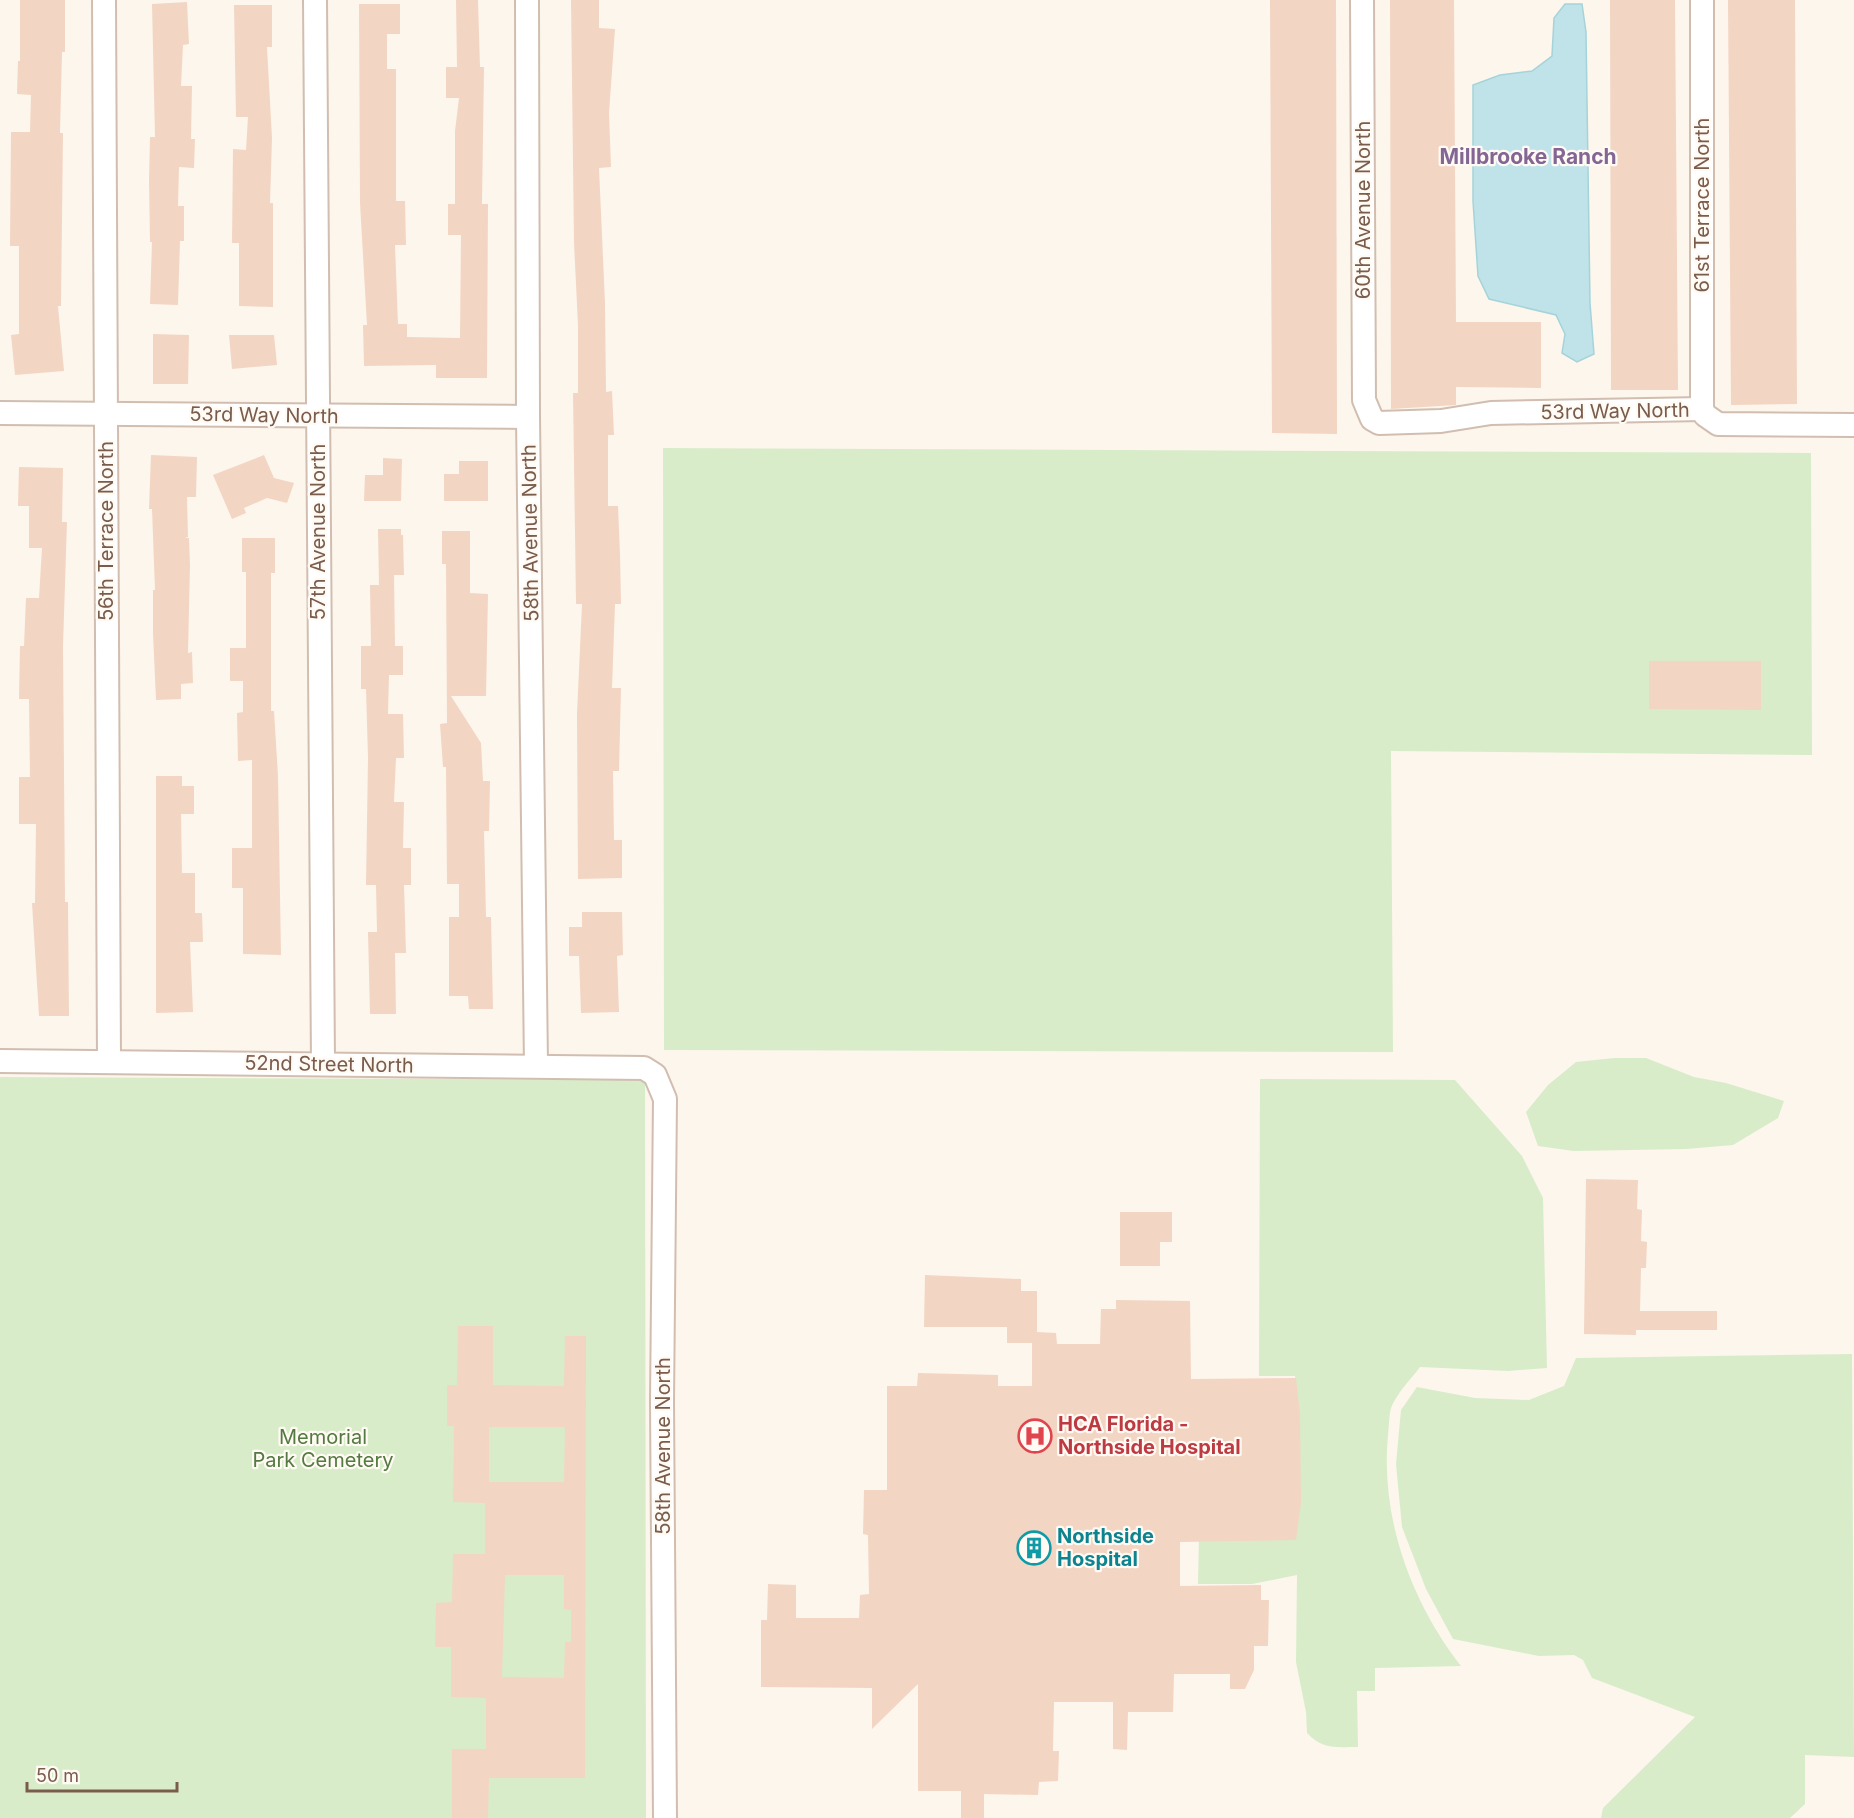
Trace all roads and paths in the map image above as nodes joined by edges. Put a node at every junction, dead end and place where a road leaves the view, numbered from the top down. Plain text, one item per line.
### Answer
1 (104, 0) edge
2 (315, 0) edge
3 (527, 0) edge
4 (1362, 0) edge
5 (1702, 0) edge
6 (1702, 409) junction
7 (0, 413) edge
8 (105, 413) junction
9 (318, 416) junction
10 (528, 417) junction
11 (1372, 418) joint
12 (1854, 425) edge
13 (0, 1061) edge
14 (109, 1062) junction
15 (323, 1064) junction
16 (536, 1066) junction
17 (655, 1075) joint
18 (665, 1818) edge

1 - 8 street, 56th Terrace North
2 - 9 street, 57th Avenue North
3 - 10 street, 58th Avenue North
4 - 11 street, 60th Avenue North
5 - 6 street, 61st Terrace North
6 - 11 street, 53rd Way North
6 - 12 street, 53rd Way North
7 - 8 street, 53rd Way North
8 - 9 street, 53rd Way North
8 - 14 street, 56th Terrace North
9 - 10 street, 53rd Way North
9 - 15 street, 57th Avenue North
10 - 16 street, 58th Avenue North
13 - 14 street, 52nd Street North
14 - 15 street, 52nd Street North
15 - 16 street, 52nd Street North
16 - 17 street, 52nd Street North
17 - 18 street, 58th Avenue North

